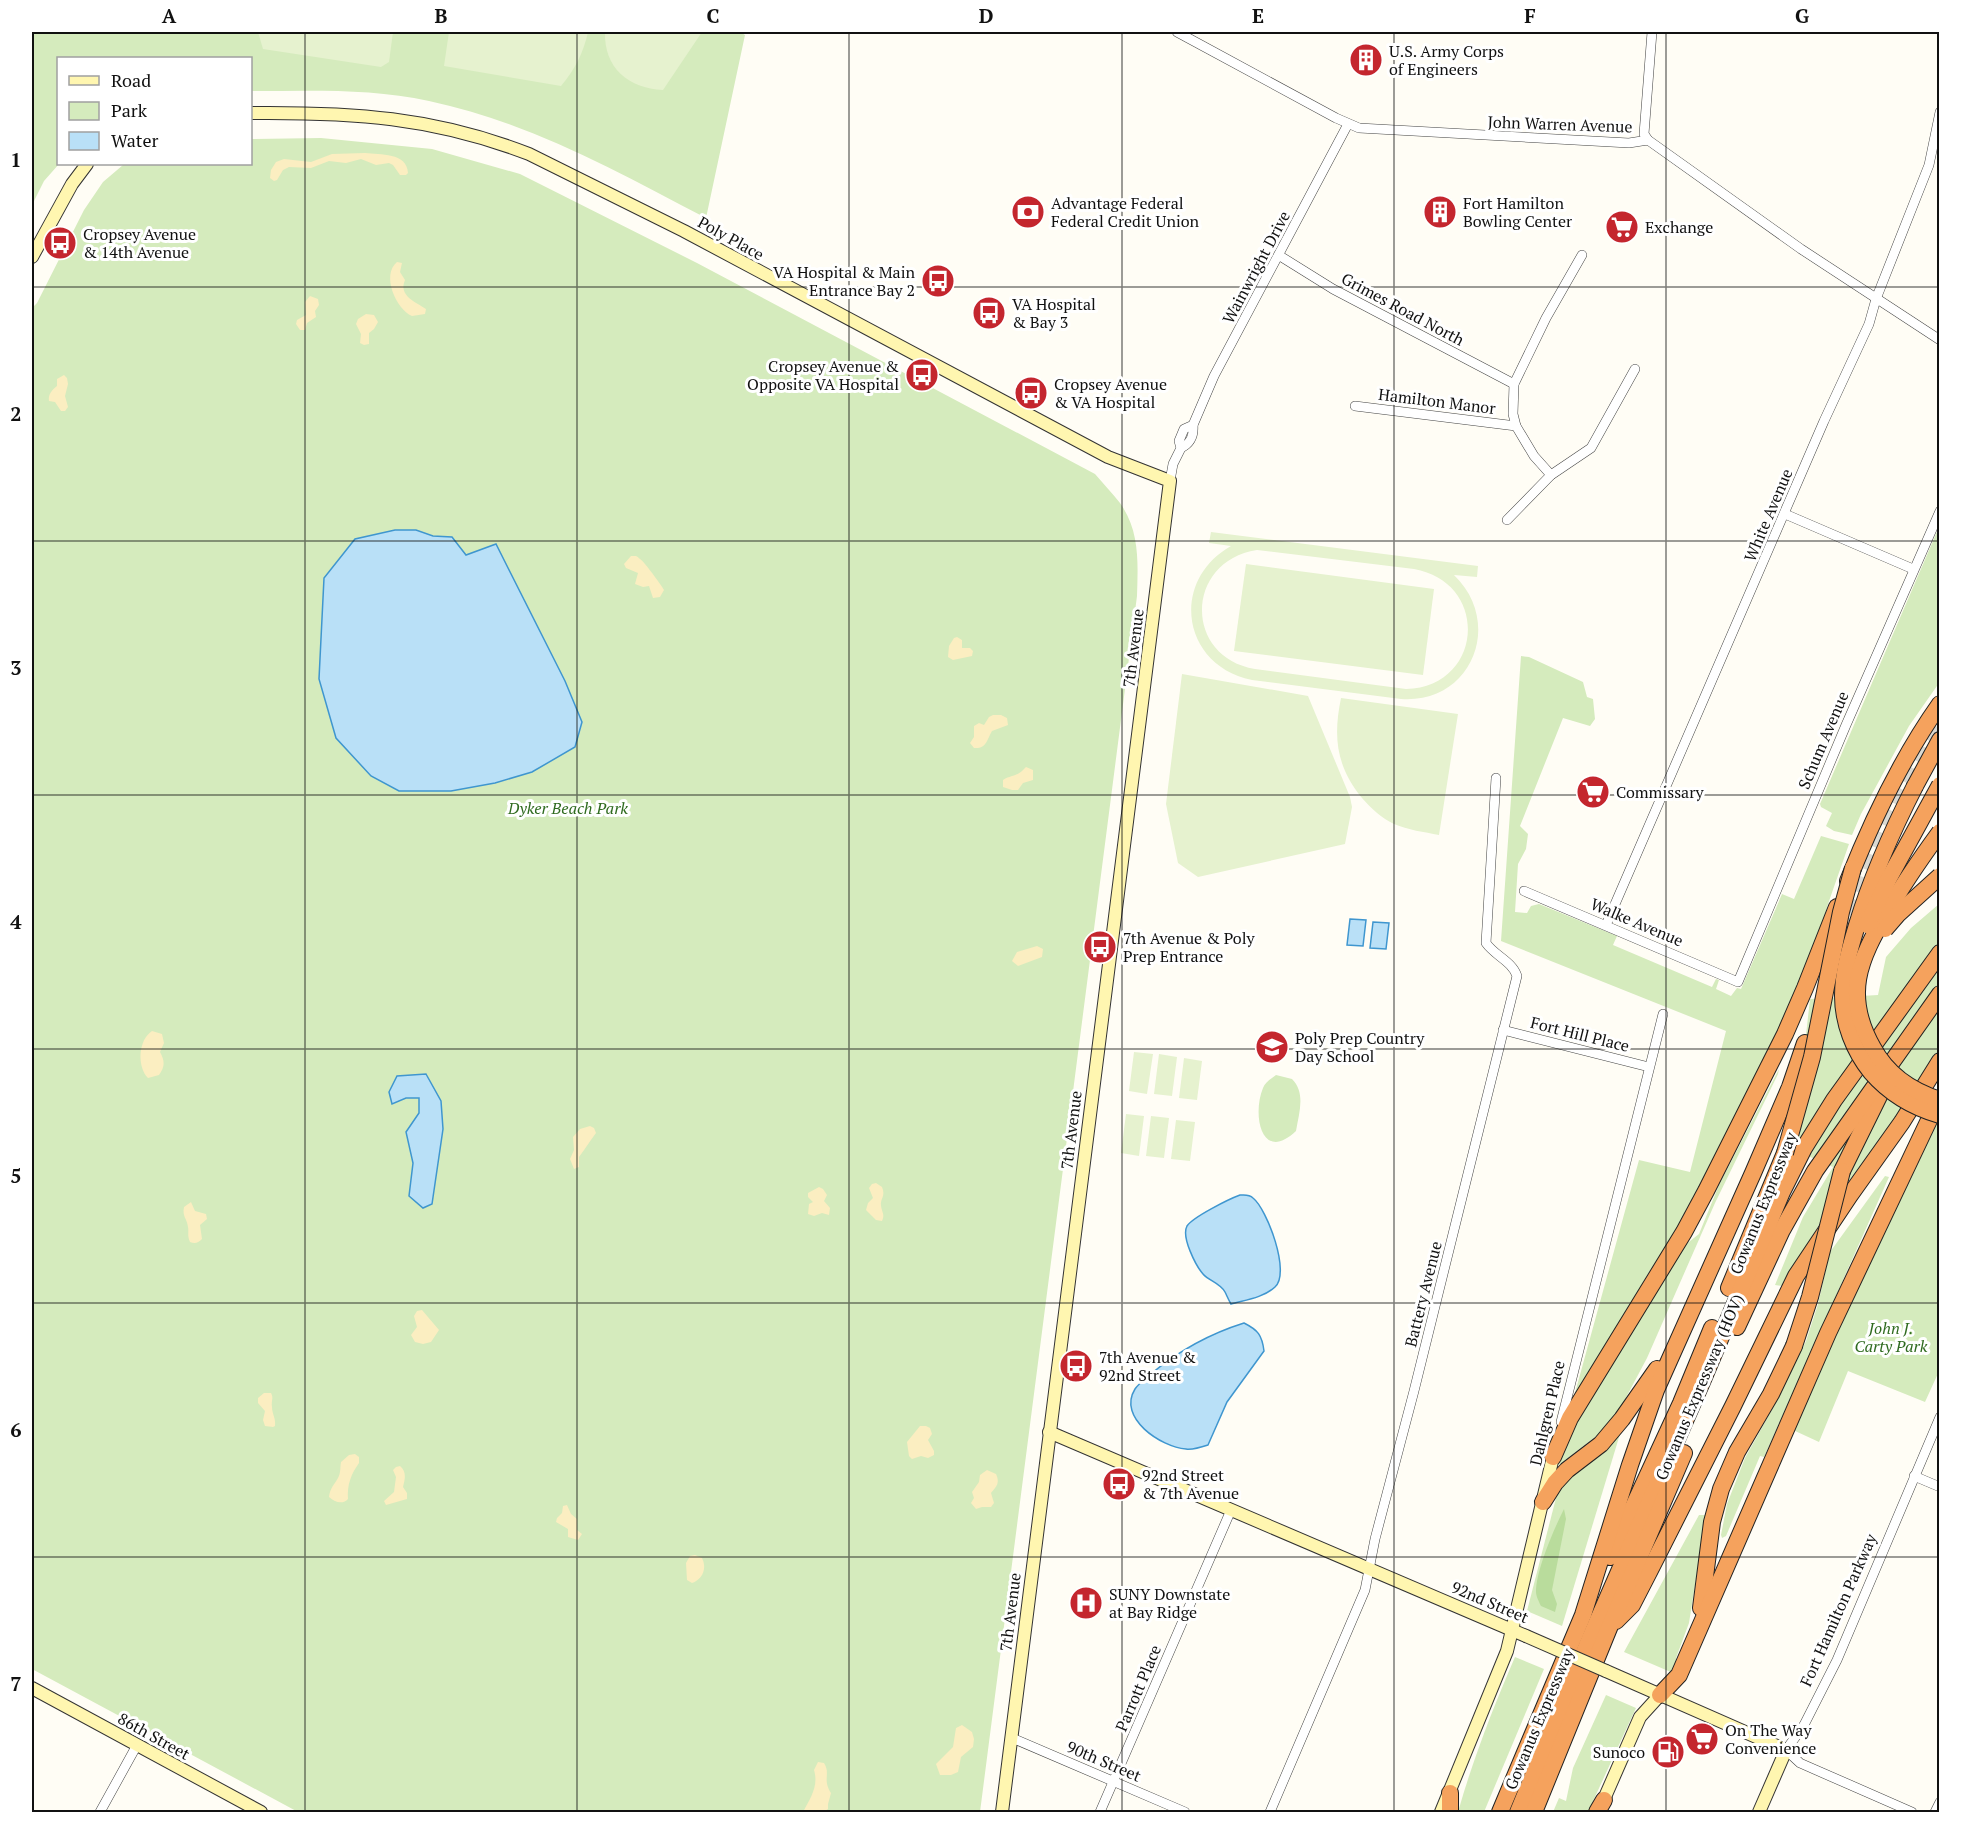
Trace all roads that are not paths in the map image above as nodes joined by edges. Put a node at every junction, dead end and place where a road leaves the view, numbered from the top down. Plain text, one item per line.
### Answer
1 (1177, 32) edge
2 (1652, 32) edge
3 (1940, 112) edge
4 (252, 113) edge
5 (1348, 124) junction
6 (1648, 140) junction
7 (86, 165) edge
8 (1929, 165) junction
9 (1940, 171) edge
10 (33, 253) edge
11 (1582, 255) dead end
12 (1280, 256) junction
13 (1876, 299) junction
14 (1940, 340) edge
15 (1635, 369) dead end
16 (1514, 384) junction
17 (1355, 406) dead end
18 (1516, 426) junction
19 (1180, 451) joint
20 (1551, 475) junction
21 (1170, 482) junction
22 (1940, 511) edge
23 (1785, 514) junction
24 (1507, 520) dead end
25 (1913, 569) junction
26 (1940, 704) edge
27 (1940, 740) edge
28 (1496, 778) dead end
29 (1940, 785) edge
30 (1940, 832) edge
31 (1853, 868) junction
32 (1940, 876) edge
33 (1524, 891) dead end
34 (1606, 925) junction
35 (1940, 953) edge
36 (1738, 982) joint
37 (1940, 994) edge
38 (1663, 1014) dead end
39 (1919, 1026) junction
40 (1503, 1030) junction
41 (1805, 1043) dead end
42 (1940, 1061) edge
43 (1649, 1067) junction
44 (1940, 1097) edge
45 (1940, 1108) edge
46 (1940, 1115) edge
47 (1688, 1317) junction
48 (1940, 1417) edge
49 (1049, 1432) junction
50 (1553, 1457) junction
51 (1914, 1476) junction
52 (1940, 1487) edge
53 (1543, 1502) junction
54 (1231, 1509) junction
55 (1369, 1568) junction
56 (1578, 1626) junction
57 (1609, 1628) junction
58 (1512, 1629) junction
59 (1697, 1630) junction
60 (32, 1688) edge
61 (1660, 1695) junction
62 (1012, 1738) junction
63 (137, 1745) junction
64 (1786, 1750) junction
65 (1114, 1782) junction
66 (1450, 1793) junction
67 (1940, 1802) edge
68 (1600, 1808) edge
69 (100, 1812) edge
70 (261, 1812) edge
71 (1002, 1812) edge
72 (1100, 1812) edge
73 (1185, 1812) edge
74 (1270, 1812) edge
75 (1441, 1812) edge
76 (1449, 1812) edge
77 (1500, 1812) edge
78 (1518, 1812) edge
79 (1534, 1812) edge
80 (1759, 1812) edge
81 (1912, 1812) edge
82 (1935, 1812) edge

1 - 5 street, John Warren Avenue
2 - 6 street
3 - 8 street, White Avenue
4 - 21 main road, Poly Place
5 - 6 street, John Warren Avenue
5 - 12 street, Wainwright Drive
6 - 13 street, John Warren Avenue
7 - 10 main road
8 - 9 street
8 - 13 street, White Avenue
11 - 16 street
12 - 16 street, Grimes Road North
12 - 19 street, Wainwright Drive
13 - 14 street, John Warren Avenue
13 - 23 street, White Avenue
15 - 20 street
16 - 18 street
17 - 18 street, Hamilton Manor
18 - 20 street
19 - 21 street, 7th Avenue
20 - 24 street
21 - 49 main road, 7th Avenue
22 - 25 street, Schum Avenue
23 - 25 street
23 - 34 street, White Avenue
25 - 36 street, Schum Avenue
26 - 31 highway, Gowanus Expressway
27 - 46 highway, bridge
28 - 40 street, Battery Avenue
29 - 45 highway, bridge
30 - 44 highway, bridge
31 - 50 highway, bridge
31 - 56 highway, Gowanus Expressway, bridge
32 - 44 highway, bridge
33 - 34 street, Walke Avenue
34 - 36 street, Walke Avenue
35 - 78 highway, Gowanus Expressway (HOV), bridge
37 - 39 highway, Gowanus Expressway
38 - 43 street, Dahlgren Place
39 - 57 highway, Gowanus Expressway
39 - 59 highway, bridge
40 - 43 street, Fort Hill Place
40 - 55 street, Battery Avenue
41 - 47 highway, Gowanus Expressway
42 - 57 highway, Gowanus Expressway
43 - 50 street, Dahlgren Place
44 - 59 highway
47 - 53 highway
47 - 56 highway, Gowanus Expressway
48 - 51 street, Fort Hamilton Parkway
49 - 54 main road, 92nd Street
49 - 62 main road, 7th Avenue
50 - 53 main road, Dahlgren Place
51 - 52 street
51 - 64 street, Fort Hamilton Parkway
53 - 58 main road, Dahlgren Place
54 - 55 main road, 92nd Street
54 - 65 street, Parrott Place
55 - 58 main road, 92nd Street
55 - 74 street, Battery Avenue
56 - 77 highway, Gowanus Expressway
57 - 79 highway, Gowanus Expressway
58 - 61 main road, 92nd Street, bridge
58 - 66 main road, Dahlgren Place
59 - 61 highway
60 - 63 main road, 86th Street
61 - 64 main road, 92nd Street
61 - 68 main road
62 - 65 street, 90th Street
62 - 71 main road, 7th Avenue
63 - 69 street
63 - 70 main road, 86th Street
64 - 80 main road, Fort Hamilton Parkway
64 - 81 street, 92nd Street
65 - 72 street, Parrott Place
65 - 73 street, 90th Street
66 - 75 main road, Dahlgren Place
66 - 76 highway
67 - 82 street

